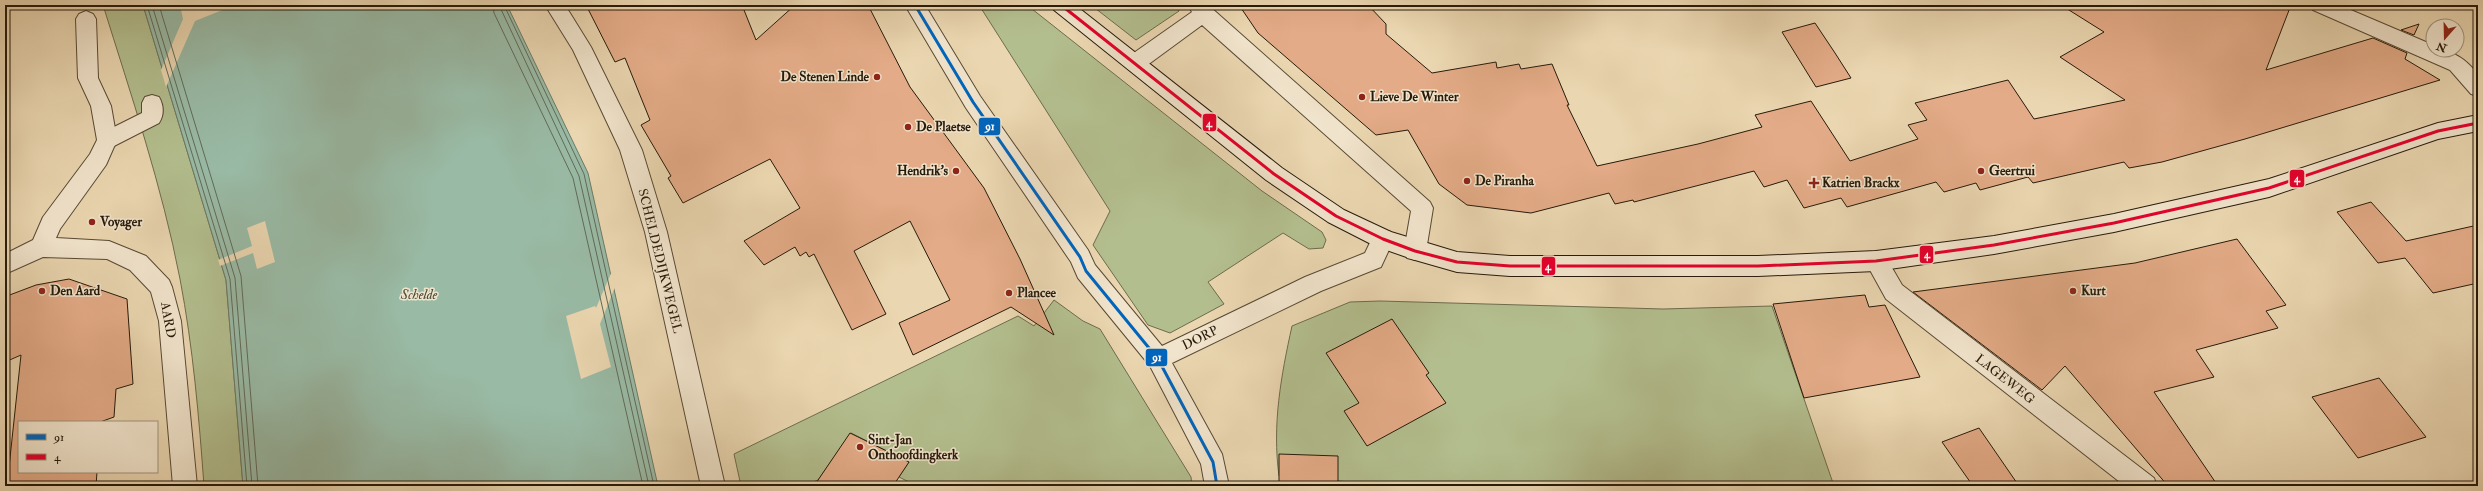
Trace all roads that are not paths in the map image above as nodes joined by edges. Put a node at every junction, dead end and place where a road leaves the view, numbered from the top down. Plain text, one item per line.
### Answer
1 (555, 5) edge
2 (915, 5) edge
3 (1061, 5) edge
4 (2320, 5) edge
5 (1201, 9) edge
6 (86, 19) dead end
7 (1135, 63) junction
8 (2478, 88) edge
9 (152, 103) dead end
10 (2478, 123) edge
11 (107, 140) junction
12 (1383, 239) junction
13 (42, 247) junction
14 (1415, 251) junction
15 (1876, 261) junction
16 (5, 264) edge
17 (1158, 359) junction
18 (185, 486) edge
19 (713, 486) edge
20 (1217, 486) edge
21 (2145, 486) edge

1 - 19 street, SCHELDEDIJKWEGEL
2 - 17 street
3 - 7 street
4 - 8 street
5 - 7 street
5 - 14 street
6 - 11 street
7 - 12 street
9 - 11 street
10 - 15 street
11 - 13 street
12 - 14 street
12 - 17 street, DORP
13 - 16 street, AARD
13 - 18 street, AARD
14 - 15 street
15 - 21 street, LAGEWEG
17 - 20 street

